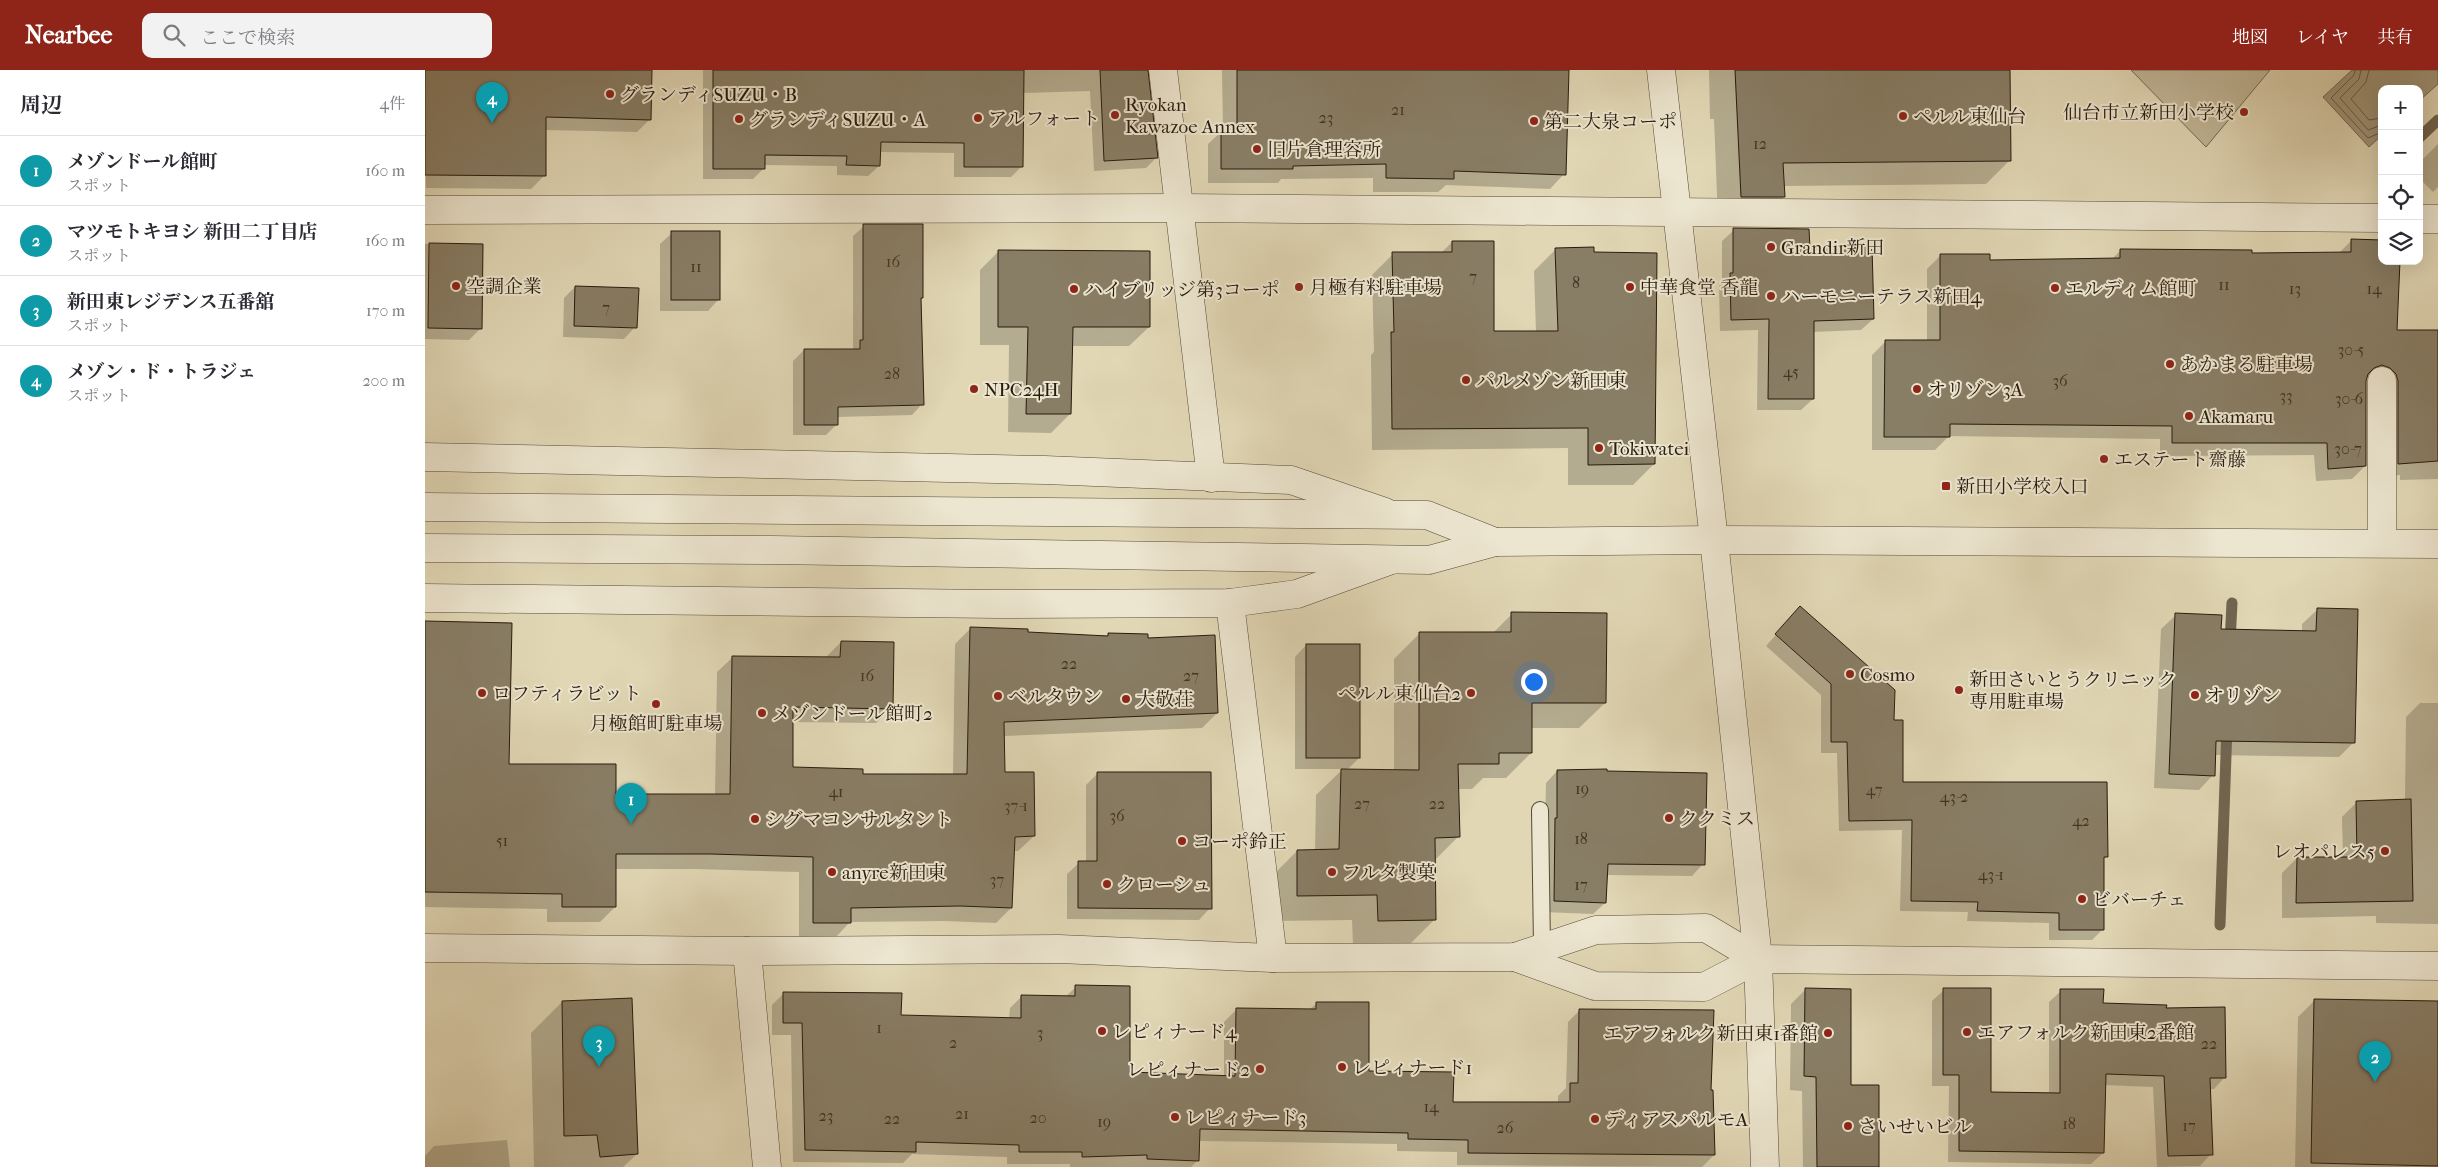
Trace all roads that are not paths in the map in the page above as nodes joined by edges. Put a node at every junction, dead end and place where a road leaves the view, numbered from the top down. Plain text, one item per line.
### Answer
1 (1163, 70) edge
2 (1661, 70) edge
3 (1179, 208) junction
4 (425, 210) edge
5 (1677, 213) junction
6 (2378, 218) edge
7 (2423, 219) edge
8 (2438, 219) edge
9 (2382, 381) dead end
10 (425, 457) edge
11 (1211, 478) junction
12 (425, 507) edge
13 (1392, 515) junction
14 (1714, 540) junction
15 (1495, 542) junction
16 (2382, 542) junction
17 (2438, 544) edge
18 (425, 548) edge
19 (1391, 560) junction
20 (425, 598) edge
21 (1230, 603) junction
22 (1540, 810) dead end
23 (425, 948) edge
24 (1542, 948) junction
25 (747, 951) junction
26 (1515, 957) junction
27 (1273, 958) junction
28 (1758, 959) junction
29 (2438, 966) edge
30 (767, 1167) edge
31 (1765, 1167) edge

1 - 3 street
2 - 5 street
3 - 4 street
3 - 5 street
3 - 11 street
5 - 6 street
5 - 14 street
7 - 8 street
9 - 16 street
10 - 11 street
11 - 13 street
12 - 13 street
13 - 15 street
14 - 15 street
14 - 16 street
14 - 28 street
15 - 19 street
16 - 17 street
18 - 19 street
19 - 21 street
20 - 21 street
21 - 27 street
22 - 24 lane
23 - 25 street
24 - 26 street
24 - 28 street
25 - 27 street
25 - 30 street
26 - 27 street
26 - 28 street
28 - 29 street
28 - 31 street

